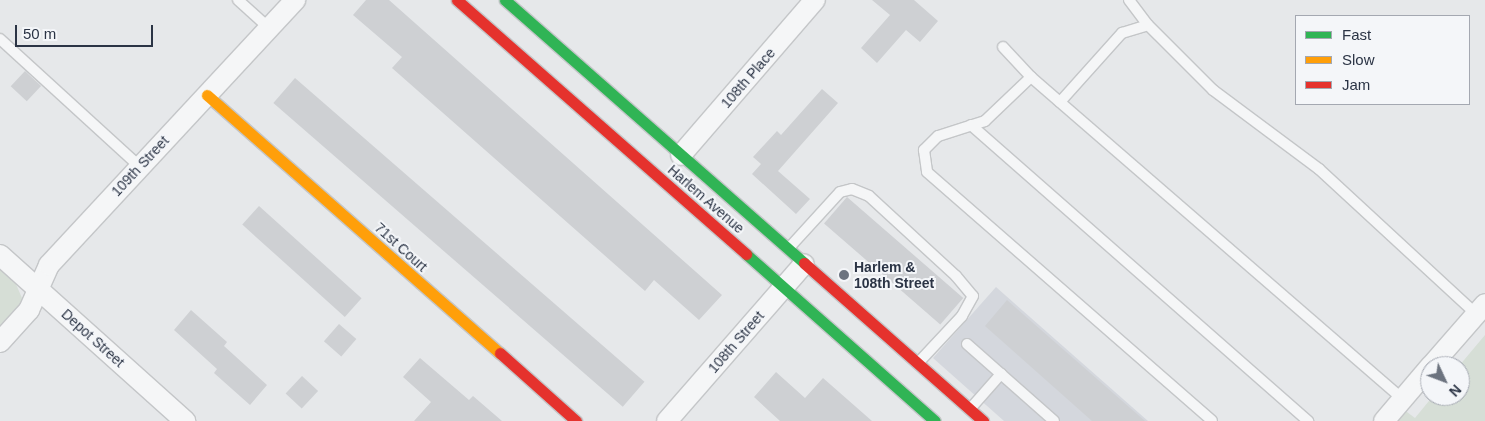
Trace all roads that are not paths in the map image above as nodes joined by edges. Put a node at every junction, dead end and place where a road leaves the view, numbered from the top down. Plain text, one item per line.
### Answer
1 (238, 0) edge
2 (295, 0) edge
3 (457, 0) edge
4 (506, 0) edge
5 (815, 0) edge
6 (1129, 0) edge
7 (1148, 25) junction
8 (269, 28) junction
9 (0, 39) edge
10 (1003, 47) dead end
11 (1031, 77) junction
12 (207, 95) junction
13 (1060, 102) junction
14 (971, 125) junction
15 (681, 155) junction
16 (140, 167) junction
17 (787, 250) junction
18 (0, 255) edge
19 (804, 264) junction
20 (784, 288) junction
21 (39, 289) junction
22 (1480, 309) edge
23 (0, 342) edge
24 (967, 344) dead end
25 (1440, 356) edge
26 (918, 364) junction
27 (1001, 374) junction
28 (1420, 379) edge
29 (1403, 398) junction
30 (970, 410) junction
31 (1047, 419) edge
32 (185, 421) edge
33 (576, 421) edge
34 (667, 421) edge
35 (935, 421) edge
36 (983, 421) edge
37 (1212, 421) edge
38 (1308, 421) edge
39 (1384, 421) edge

1 - 8 lane
2 - 8 street, 109th Street
3 - 20 main road, Harlem Avenue
4 - 15 main road, Harlem Avenue
5 - 15 street, 108th Place
6 - 7 lane
7 - 13 lane
7 - 22 lane
8 - 12 street, 109th Street
9 - 16 lane
10 - 11 lane
11 - 13 lane
11 - 14 lane
12 - 16 street, 109th Street
12 - 33 main road, 71st Court
13 - 29 lane
14 - 37 lane
14 - 38 lane
15 - 17 main road, Harlem Avenue
16 - 21 street, 109th Street
17 - 19 main road, Harlem Avenue
17 - 26 lane
18 - 21 street, Depot Street
19 - 20 street, 108th Street
19 - 26 main road, Harlem Avenue
20 - 34 street, 108th Street
20 - 35 main road, Harlem Avenue
21 - 23 street, 109th Street
21 - 32 street, Depot Street
22 - 25 street
24 - 27 lane
26 - 30 main road, Harlem Avenue
27 - 30 lane
27 - 31 lane
28 - 29 street
29 - 39 street
30 - 36 main road, Harlem Avenue

